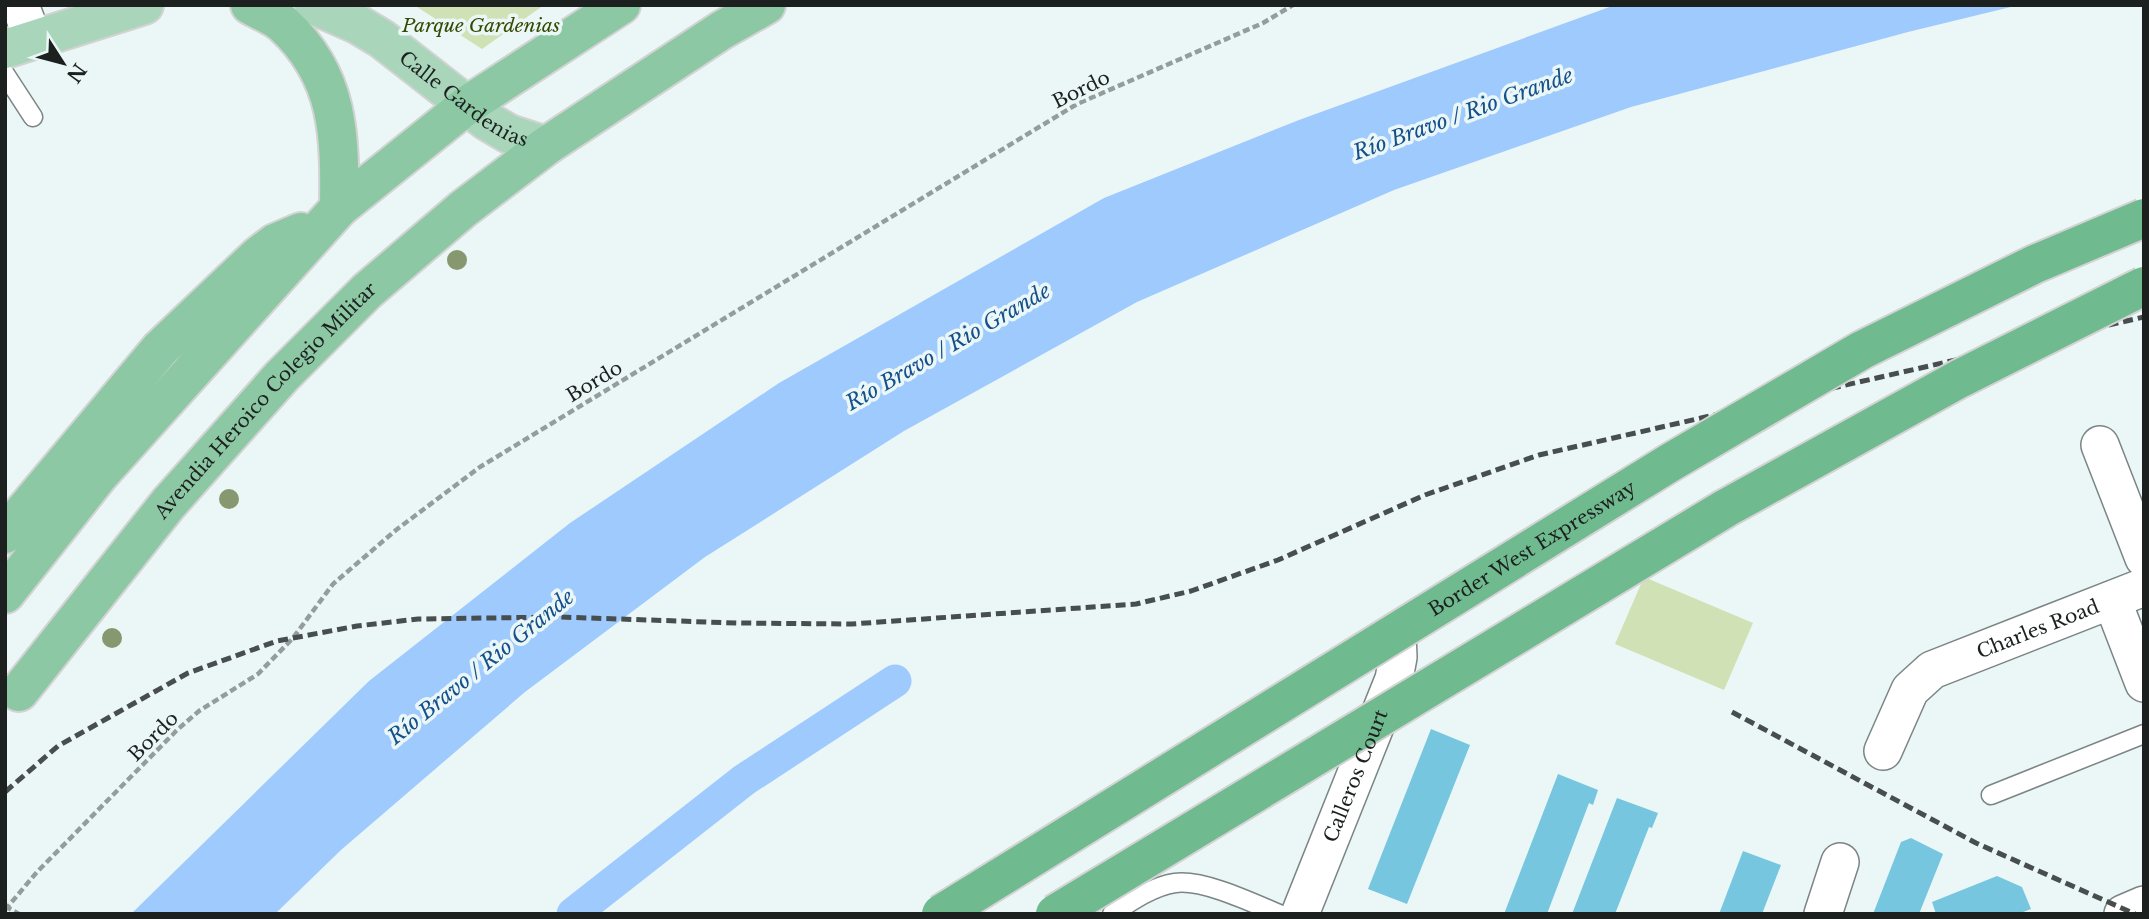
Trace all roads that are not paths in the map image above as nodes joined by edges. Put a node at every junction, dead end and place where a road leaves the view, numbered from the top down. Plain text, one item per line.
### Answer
1 (144, 5) edge
2 (250, 5) edge
3 (314, 5) edge
4 (621, 5) edge
5 (766, 5) edge
6 (19, 31) edge
7 (5, 74) edge
8 (466, 106) junction
9 (33, 117) dead end
10 (546, 145) junction
11 (331, 216) junction
12 (2144, 218) edge
13 (2144, 286) edge
14 (2100, 445) dead end
15 (5, 534) edge
16 (2144, 558) edge
17 (2128, 593) edge
18 (5, 594) edge
19 (1397, 634) dead end
20 (2144, 682) edge
21 (19, 692) dead end
22 (2144, 734) edge
23 (1883, 751) dead end
24 (1991, 795) dead end
25 (1840, 862) dead end
26 (2144, 905) edge
27 (941, 914) edge
28 (1055, 914) edge
29 (1112, 914) edge
30 (1279, 914) edge
31 (1300, 914) edge
32 (1823, 914) edge
33 (2123, 914) edge

1 - 6 main road
2 - 11 highway
3 - 8 main road, Calle Gardenias
4 - 8 highway
5 - 10 highway, Avendia Heroico Colegio Militar
7 - 9 lane
8 - 10 main road, Calle Gardenias
8 - 11 highway
10 - 21 highway, Avendia Heroico Colegio Militar
11 - 15 highway
11 - 18 highway
12 - 27 highway, Border West Expressway, bridge
13 - 28 highway, bridge
14 - 16 street
17 - 20 street
17 - 23 street, Charles Road
19 - 31 street, Calleros Court
22 - 24 lane
25 - 32 street
26 - 33 street
29 - 30 lane

